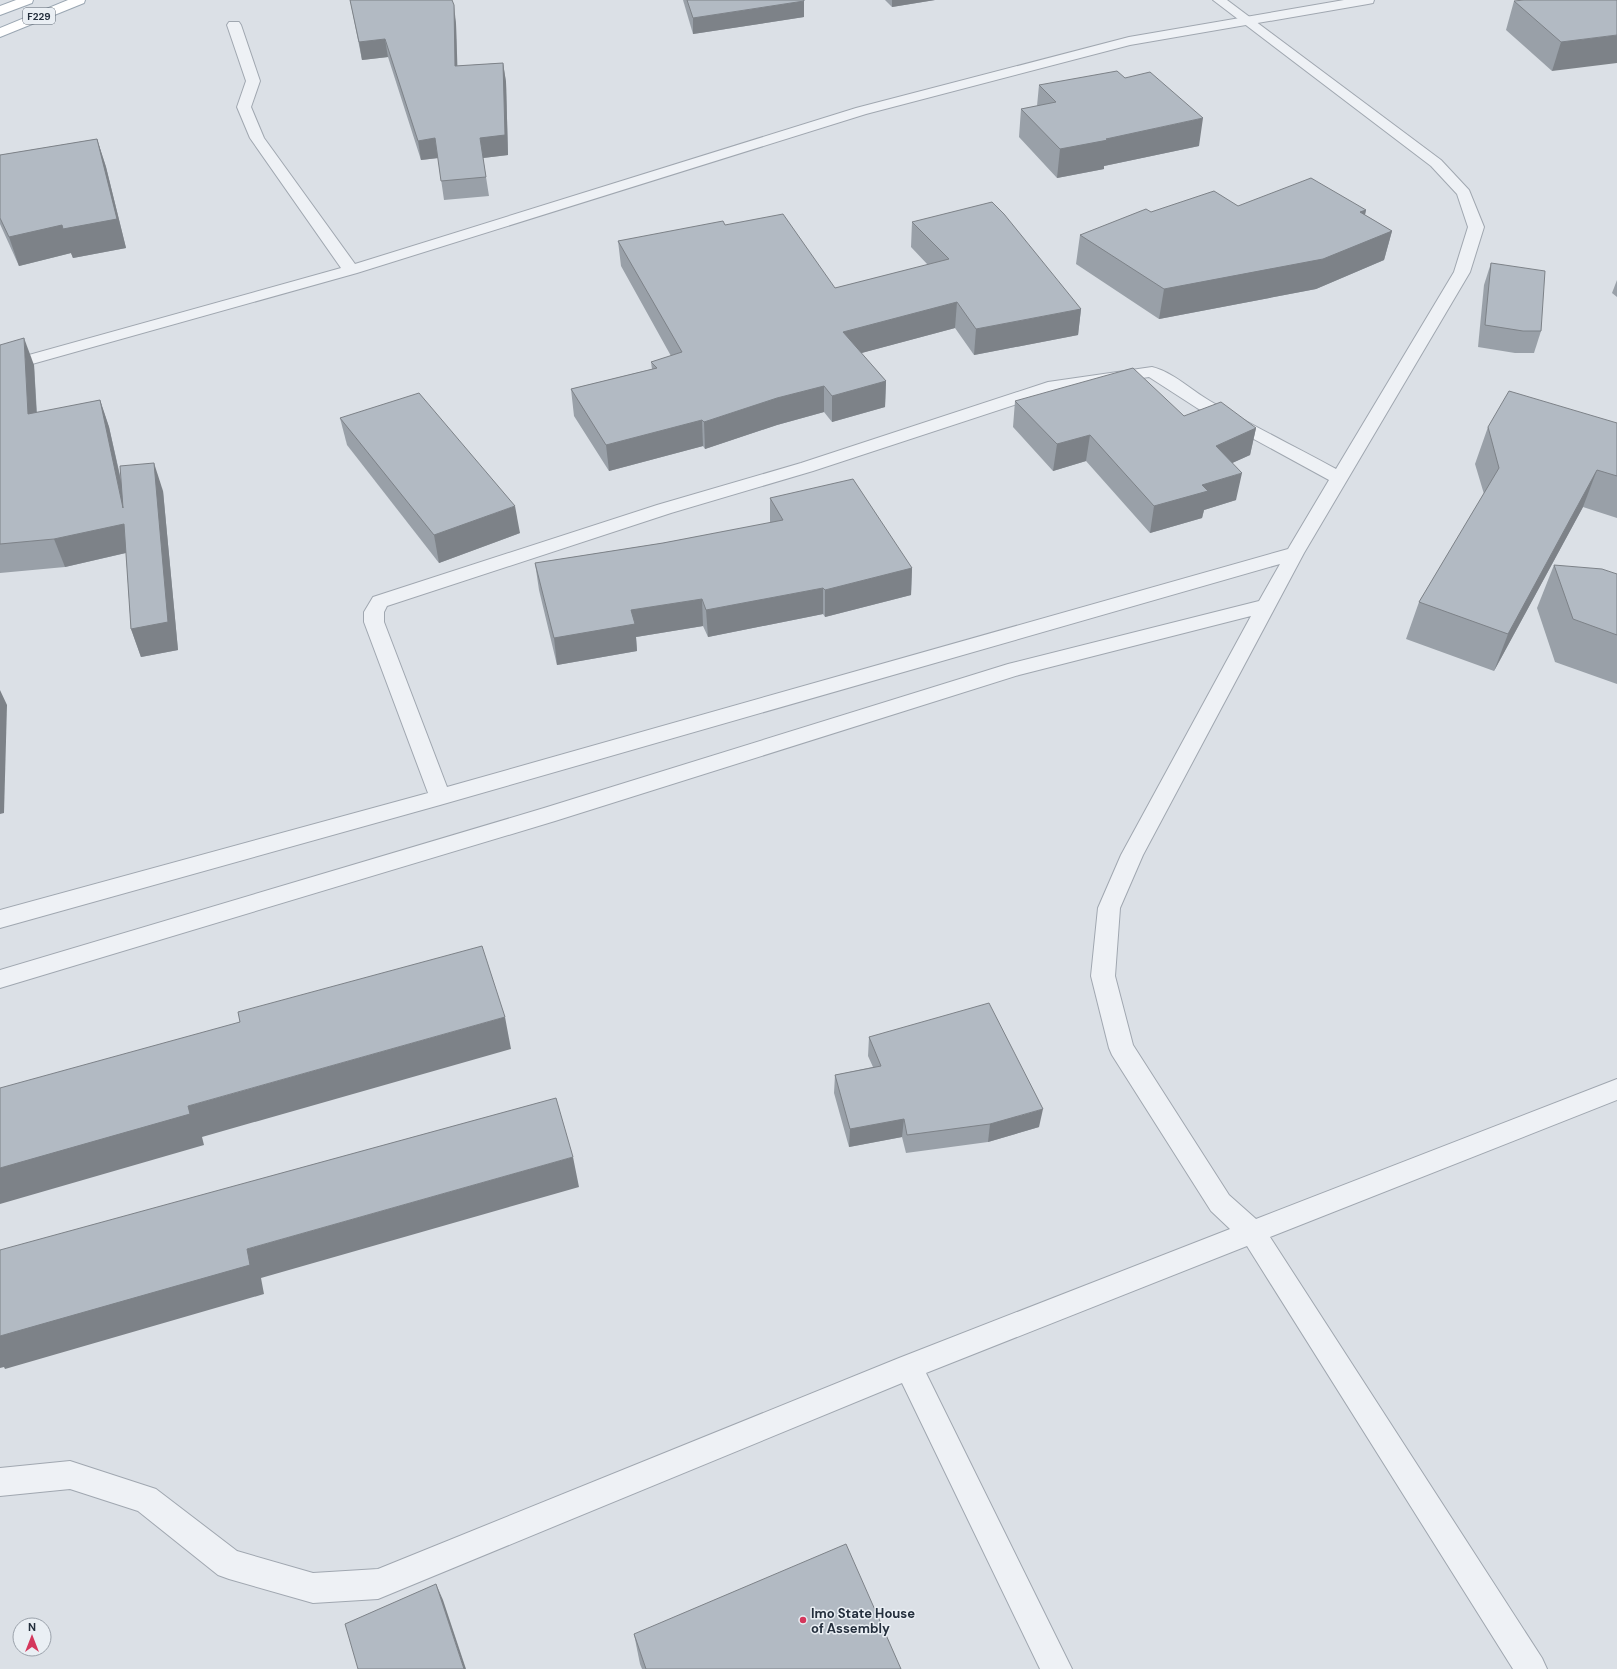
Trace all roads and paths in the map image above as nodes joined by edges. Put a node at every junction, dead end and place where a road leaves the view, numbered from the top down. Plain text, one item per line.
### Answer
1 (27, 0) edge
2 (79, 0) edge
3 (1219, 0) edge
4 (1368, 0) edge
5 (0, 11) edge
6 (1245, 20) junction
7 (234, 25) dead end
8 (0, 32) edge
9 (351, 270) junction
10 (0, 368) edge
11 (1338, 478) junction
12 (1295, 553) junction
13 (1266, 606) junction
14 (440, 797) junction
15 (0, 919) edge
16 (0, 978) edge
17 (1617, 1089) edge
18 (1253, 1233) junction
19 (909, 1367) junction
20 (0, 1482) edge
21 (1056, 1669) edge
22 (1531, 1669) edge

1 - 5 main road, F229
2 - 8 main road, F229
3 - 6 street
4 - 6 street
6 - 9 street
6 - 11 street
7 - 9 street
9 - 10 street
11 - 12 street
11 - 14 street
12 - 13 street
12 - 14 street
13 - 16 street
13 - 18 street
14 - 15 street
17 - 18 street
18 - 19 street
18 - 22 street
19 - 20 street
19 - 21 street

